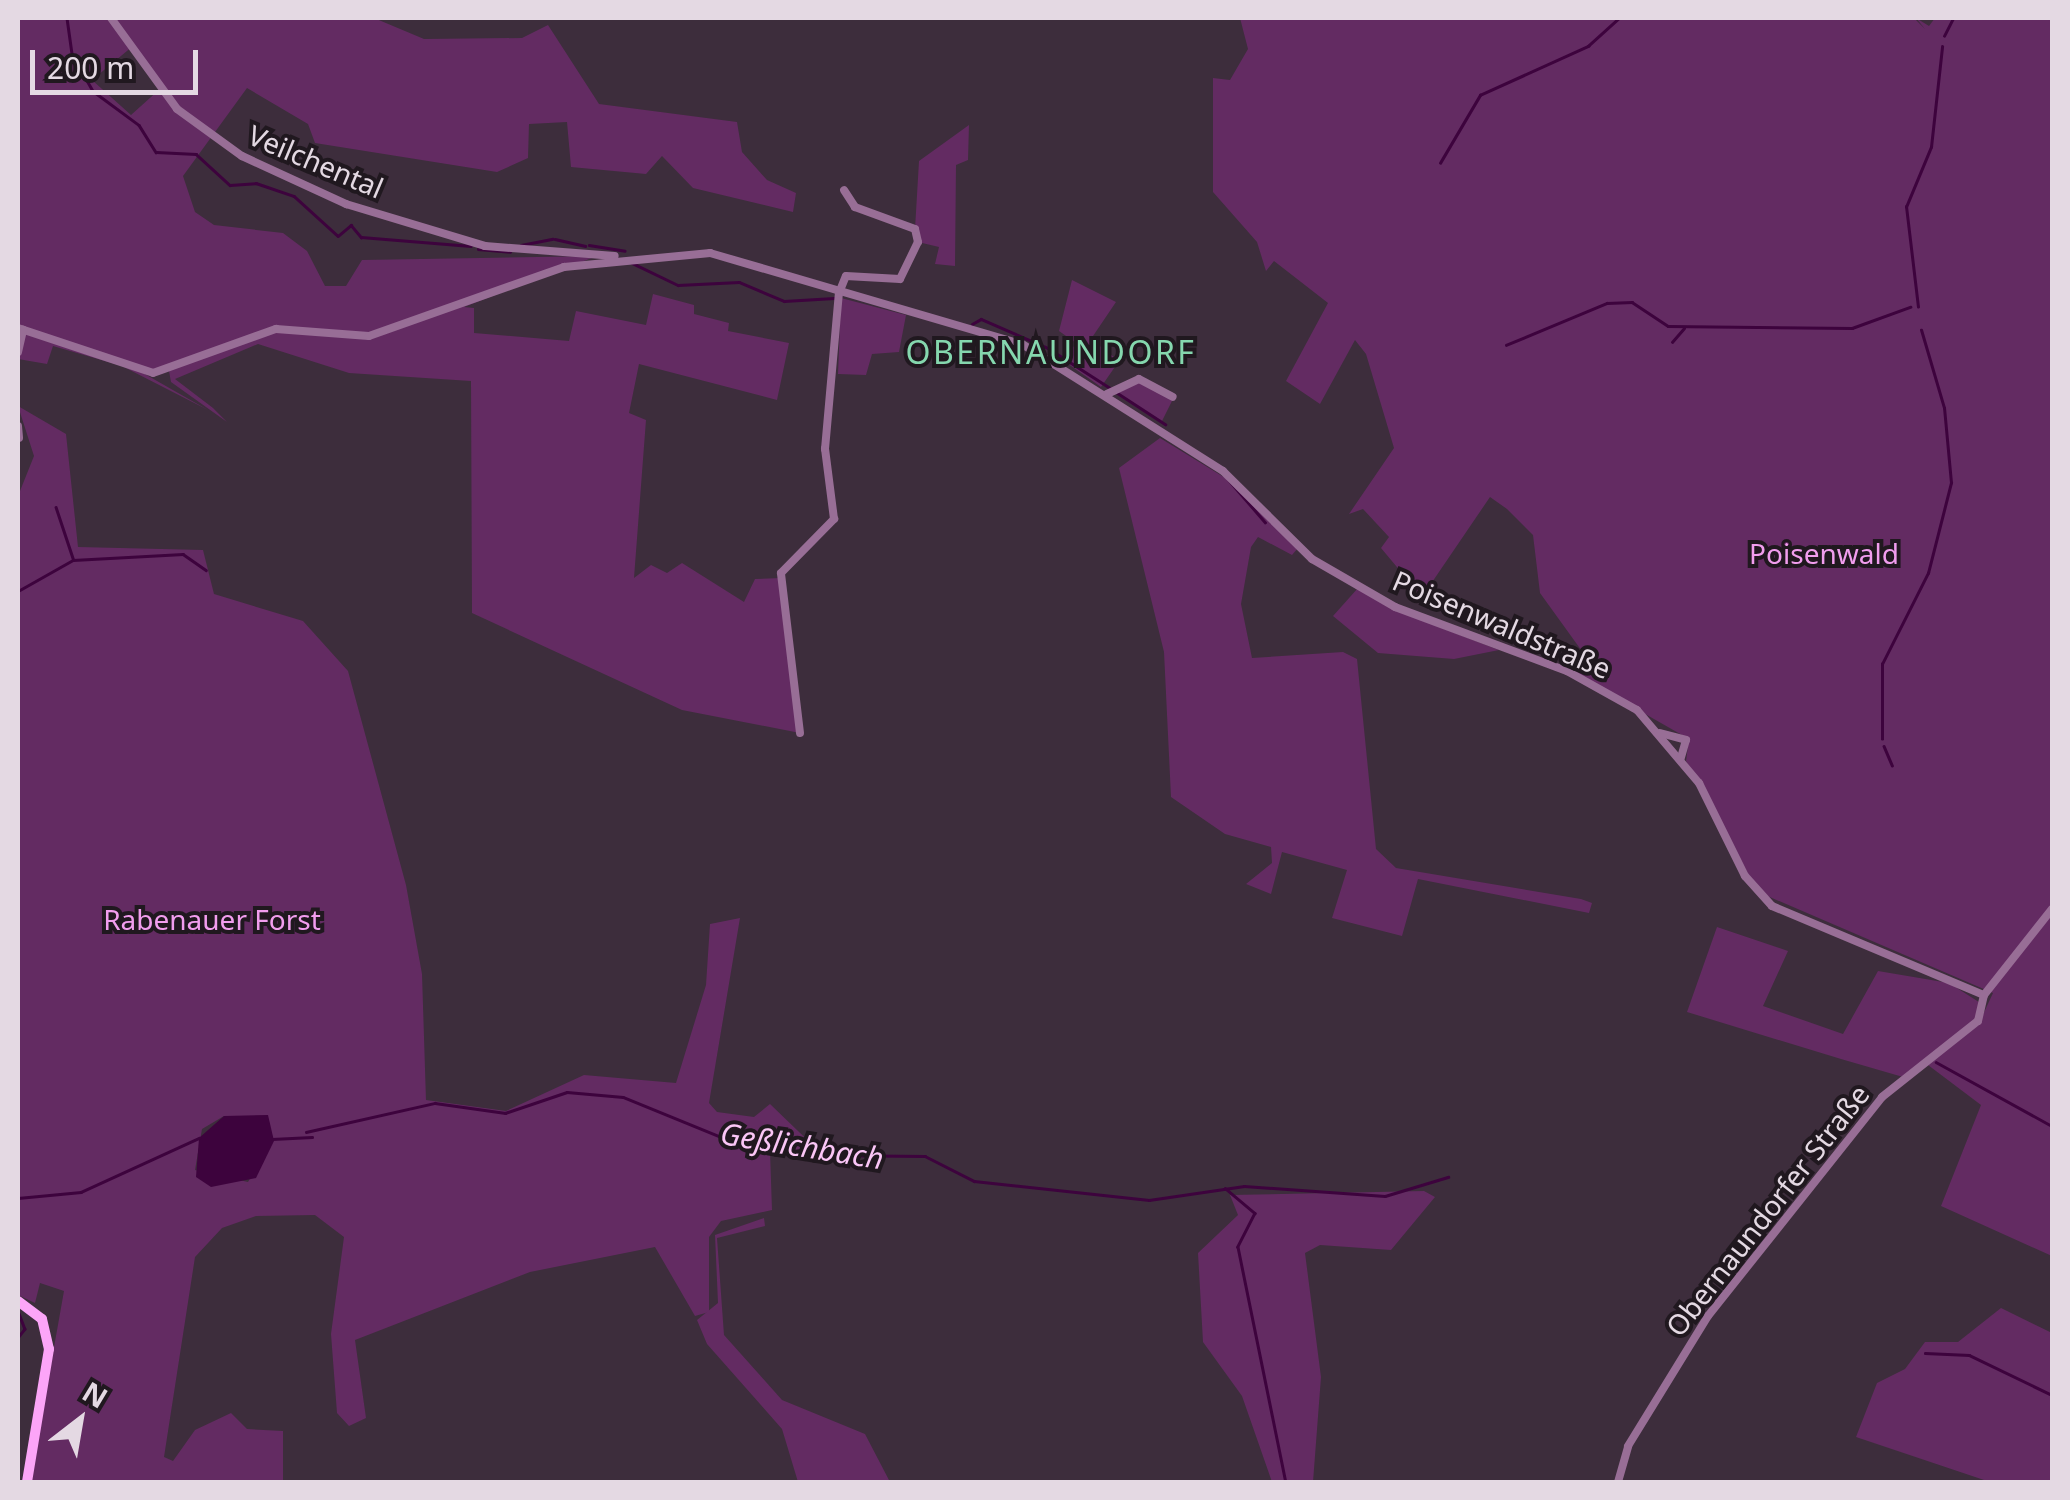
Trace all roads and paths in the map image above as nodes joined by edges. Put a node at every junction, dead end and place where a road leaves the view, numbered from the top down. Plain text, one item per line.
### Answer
1 (111, 18) edge
2 (844, 190) dead end
3 (617, 256) junction
4 (838, 297) junction
5 (20, 329) edge
6 (18, 352) edge
7 (1107, 394) junction
8 (1173, 397) dead end
9 (18, 426) edge
10 (20, 438) edge
11 (800, 733) dead end
12 (1660, 733) junction
13 (1681, 758) junction
14 (2052, 909) edge
15 (1984, 995) junction
16 (18, 1301) edge
17 (27, 1482) edge
18 (1618, 1482) edge

1 - 3 street, Veilchental
2 - 4 street
3 - 4 street, Poisenwaldstraße
3 - 5 street, Poisenwaldstraße
4 - 7 street, Poisenwaldstraße
4 - 11 street
5 - 6 street
7 - 8 street
7 - 12 street, Poisenwaldstraße
9 - 10 street
12 - 13 street, Poisenwaldstraße
12 - 13 street
13 - 15 street, Poisenwaldstraße
14 - 15 street, Obernaundorfer Straße
15 - 18 street, Obernaundorfer Straße
16 - 17 main road

